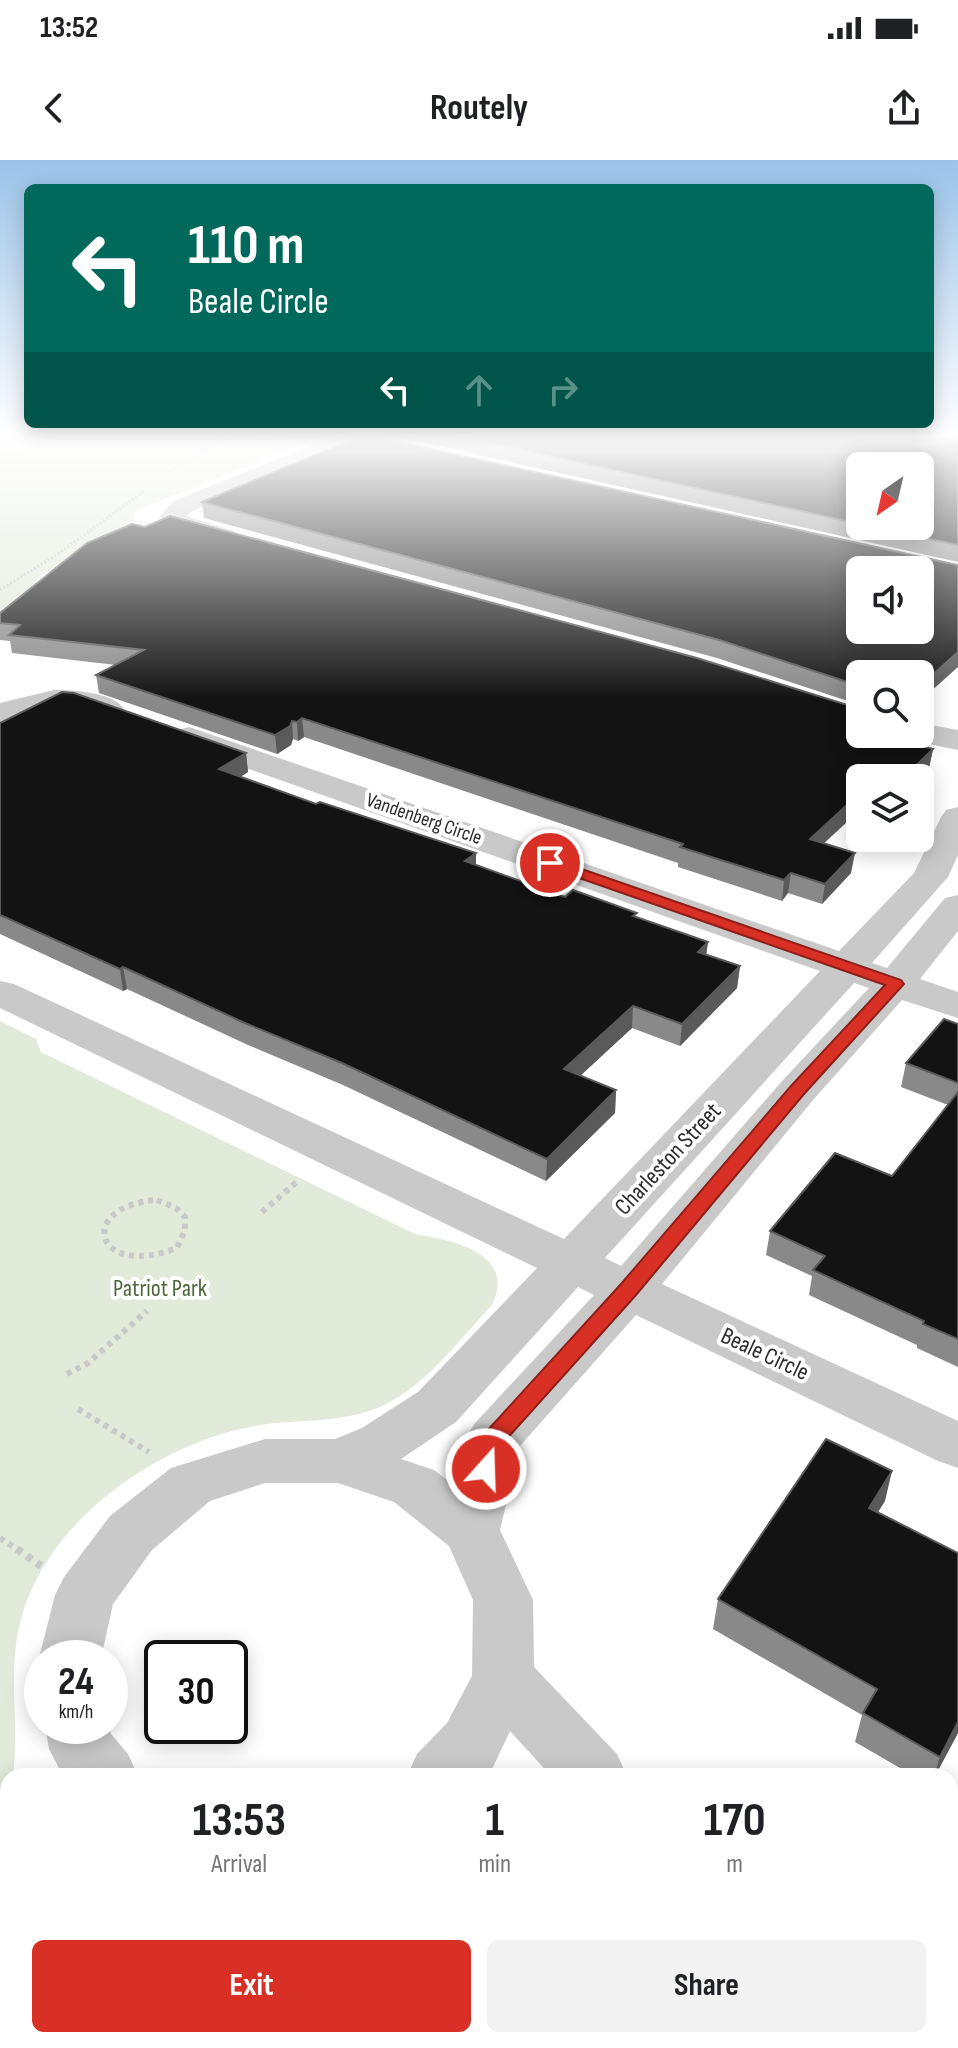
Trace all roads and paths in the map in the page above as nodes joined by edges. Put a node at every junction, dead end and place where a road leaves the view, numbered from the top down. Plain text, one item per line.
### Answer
1 (100, 524) edge
2 (180, 524) edge
3 (255, 544) edge
4 (0, 590) edge
5 (0, 714) edge
6 (934, 736) edge
7 (958, 740) edge
8 (958, 817) edge
9 (958, 906) edge
10 (846, 966) junction
11 (895, 984) junction
12 (0, 993) edge
13 (958, 1006) edge
14 (186, 1217) joint
15 (572, 1262) junction
16 (629, 1290) junction
17 (147, 1311) dead end
18 (67, 1374) dead end
19 (78, 1409) dead end
20 (958, 1446) edge
21 (339, 1461) junction
22 (191, 1484) junction
23 (471, 1530) junction
24 (74, 1640) edge
25 (503, 1678) junction
26 (448, 1768) edge
27 (587, 1768) edge

1 - 4 path
2 - 3 street
5 - 10 street, Vandenberg Circle
6 - 7 street
8 - 10 street, Charleston Street
9 - 11 street
10 - 11 street
10 - 15 street, Charleston Street
11 - 13 street
11 - 16 street
12 - 15 street
14 - 14 path
15 - 16 street, Beale Circle
15 - 21 street, Charleston Street
16 - 20 street, Beale Circle
16 - 23 street
17 - 18 path
19 - 22 path
21 - 22 street
21 - 23 street
22 - 24 street
23 - 25 street
25 - 26 street
25 - 27 street

